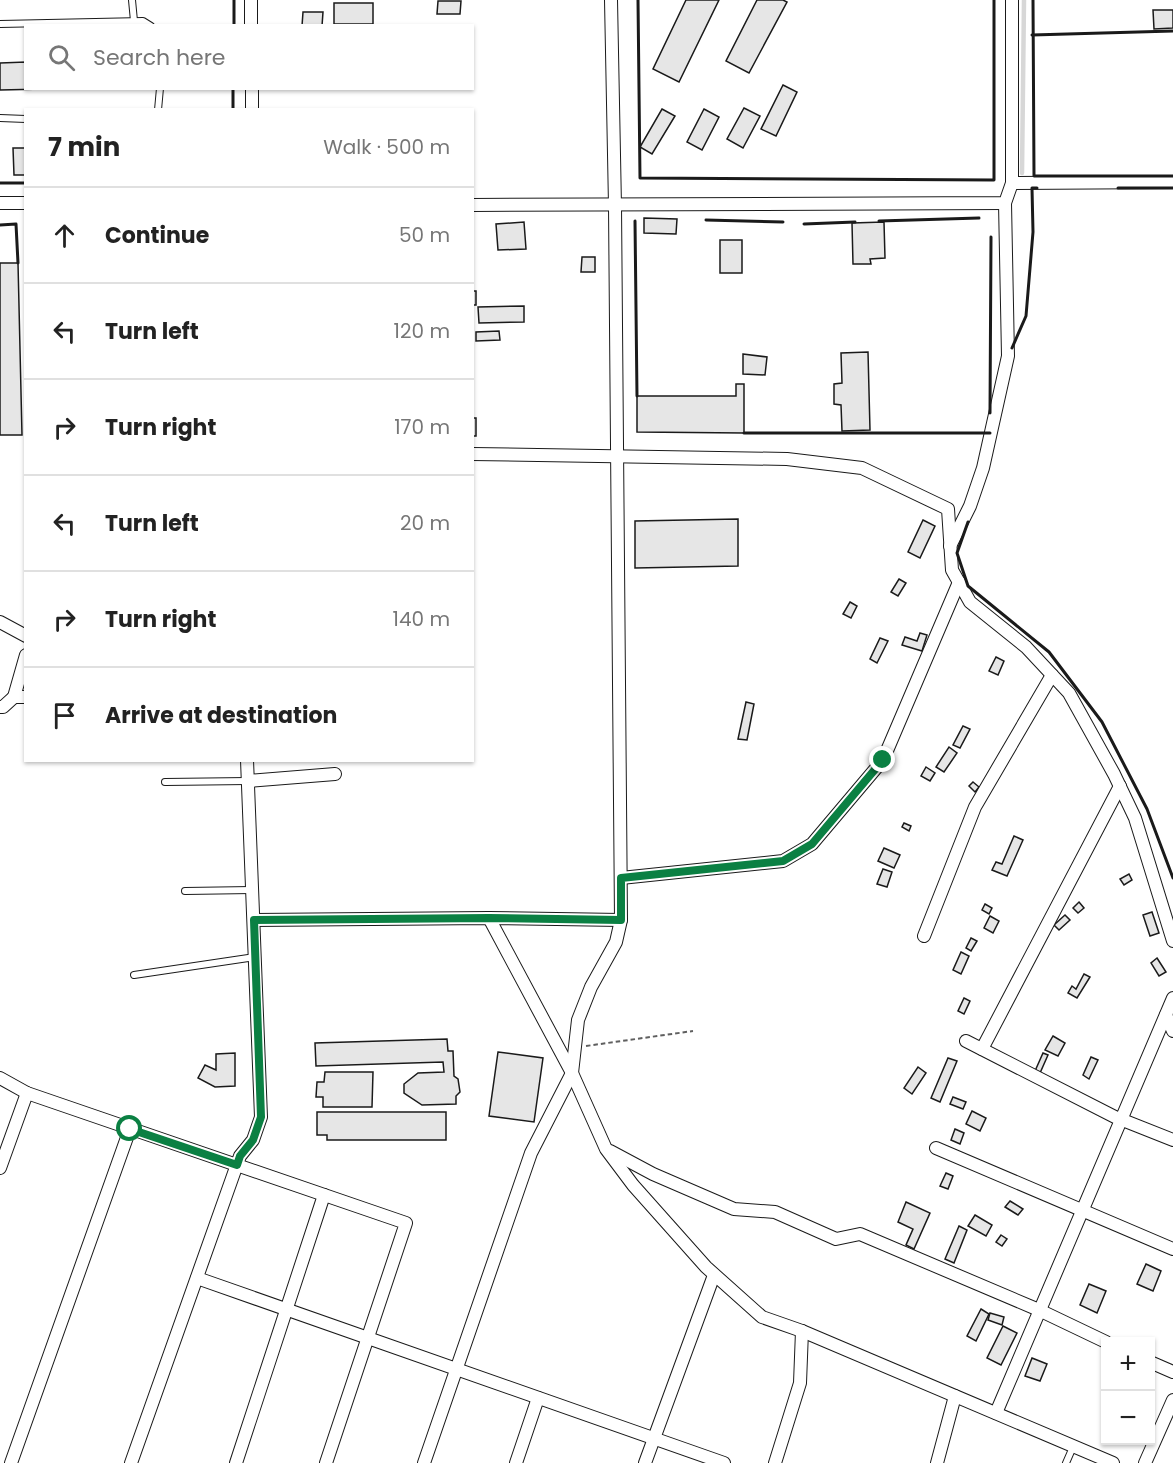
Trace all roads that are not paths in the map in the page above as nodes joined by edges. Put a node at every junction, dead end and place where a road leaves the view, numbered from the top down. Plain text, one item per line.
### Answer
1 (132, 0) edge
2 (251, 0) edge
3 (611, 0) edge
4 (1012, 0) edge
5 (134, 21) junction
6 (0, 24) edge
7 (148, 24) edge
8 (251, 24) edge
9 (160, 90) edge
10 (252, 90) edge
11 (158, 108) edge
12 (252, 108) edge
13 (0, 118) edge
14 (24, 119) edge
15 (1173, 182) edge
16 (1012, 183) junction
17 (0, 203) edge
18 (24, 203) edge
19 (1005, 203) junction
20 (474, 206) edge
21 (615, 206) junction
22 (474, 454) edge
23 (616, 456) junction
24 (950, 546) junction
25 (958, 582) junction
26 (0, 622) edge
27 (24, 635) edge
28 (24, 669) edge
29 (1052, 675) junction
30 (20, 697) edge
31 (0, 707) edge
32 (247, 762) edge
33 (335, 774) dead end
34 (248, 781) junction
35 (165, 782) dead end
36 (1120, 786) junction
37 (621, 878) junction
38 (252, 890) junction
39 (185, 891) dead end
40 (489, 918) junction
41 (254, 920) junction
42 (621, 920) junction
43 (924, 936) dead end
44 (1173, 941) edge
45 (255, 957) junction
46 (134, 975) dead end
47 (1173, 998) edge
48 (1166, 1015) junction
49 (1173, 1031) edge
50 (966, 1041) dead end
51 (982, 1049) junction
52 (572, 1073) junction
53 (0, 1078) edge
54 (27, 1093) junction
55 (1121, 1120) junction
56 (130, 1129) junction
57 (1173, 1140) edge
58 (936, 1148) dead end
59 (606, 1149) junction
60 (237, 1165) junction
61 (0, 1168) edge
62 (324, 1195) junction
63 (1083, 1210) junction
64 (1173, 1249) edge
65 (714, 1275) junction
66 (197, 1278) junction
67 (286, 1310) junction
68 (1039, 1310) junction
69 (802, 1331) junction
70 (368, 1338) junction
71 (1101, 1339) edge
72 (1155, 1364) edge
73 (455, 1369) junction
74 (1173, 1372) edge
75 (955, 1396) junction
76 (538, 1398) junction
77 (1173, 1400) edge
78 (996, 1413) junction
79 (654, 1438) junction
80 (1073, 1446) junction
81 (11, 1463) edge
82 (131, 1463) edge
83 (237, 1463) edge
84 (326, 1463) edge
85 (424, 1463) edge
86 (516, 1463) edge
87 (645, 1463) edge
88 (724, 1463) edge
89 (775, 1463) edge
90 (937, 1463) edge
91 (1066, 1463) edge
92 (1113, 1463) edge
93 (1146, 1463) edge

1 - 5 lane
2 - 8 street
3 - 21 street
4 - 16 street
5 - 6 lane
5 - 7 lane
9 - 11 lane
10 - 12 street
13 - 14 lane
15 - 16 street
16 - 19 street
17 - 18 street
19 - 21 street
19 - 24 street
20 - 21 street
21 - 23 street
22 - 23 street
23 - 24 street
23 - 37 street
24 - 25 street
25 - 29 street
25 - 37 street
26 - 27 street
28 - 30 street
29 - 36 street
29 - 43 street
30 - 31 street
32 - 34 street
33 - 34 street
34 - 35 lane
34 - 38 street
36 - 44 street
36 - 51 street
37 - 42 street
38 - 39 lane
38 - 41 street
40 - 41 street
40 - 42 street
40 - 52 street
41 - 45 street
42 - 52 street
45 - 46 lane
45 - 60 street
47 - 48 street
48 - 49 street
48 - 55 street
50 - 51 street
51 - 55 street
52 - 59 street
52 - 73 street
53 - 54 street
54 - 56 street
54 - 61 street
55 - 57 street
55 - 63 street
56 - 60 street
56 - 81 street
58 - 63 street
59 - 65 street
59 - 68 street
60 - 62 street
60 - 66 street
62 - 67 street
62 - 70 street
63 - 64 street
63 - 68 street
65 - 69 street
65 - 79 street
66 - 67 street
66 - 82 street
67 - 70 street
67 - 83 street
68 - 71 street
68 - 78 street
69 - 75 street
69 - 89 street
70 - 73 street
70 - 84 street
72 - 74 street
73 - 76 street
73 - 85 street
75 - 78 street
75 - 90 street
76 - 79 street
76 - 86 street
77 - 93 street
78 - 80 street
79 - 87 street
79 - 88 street
80 - 91 lane
80 - 92 street

